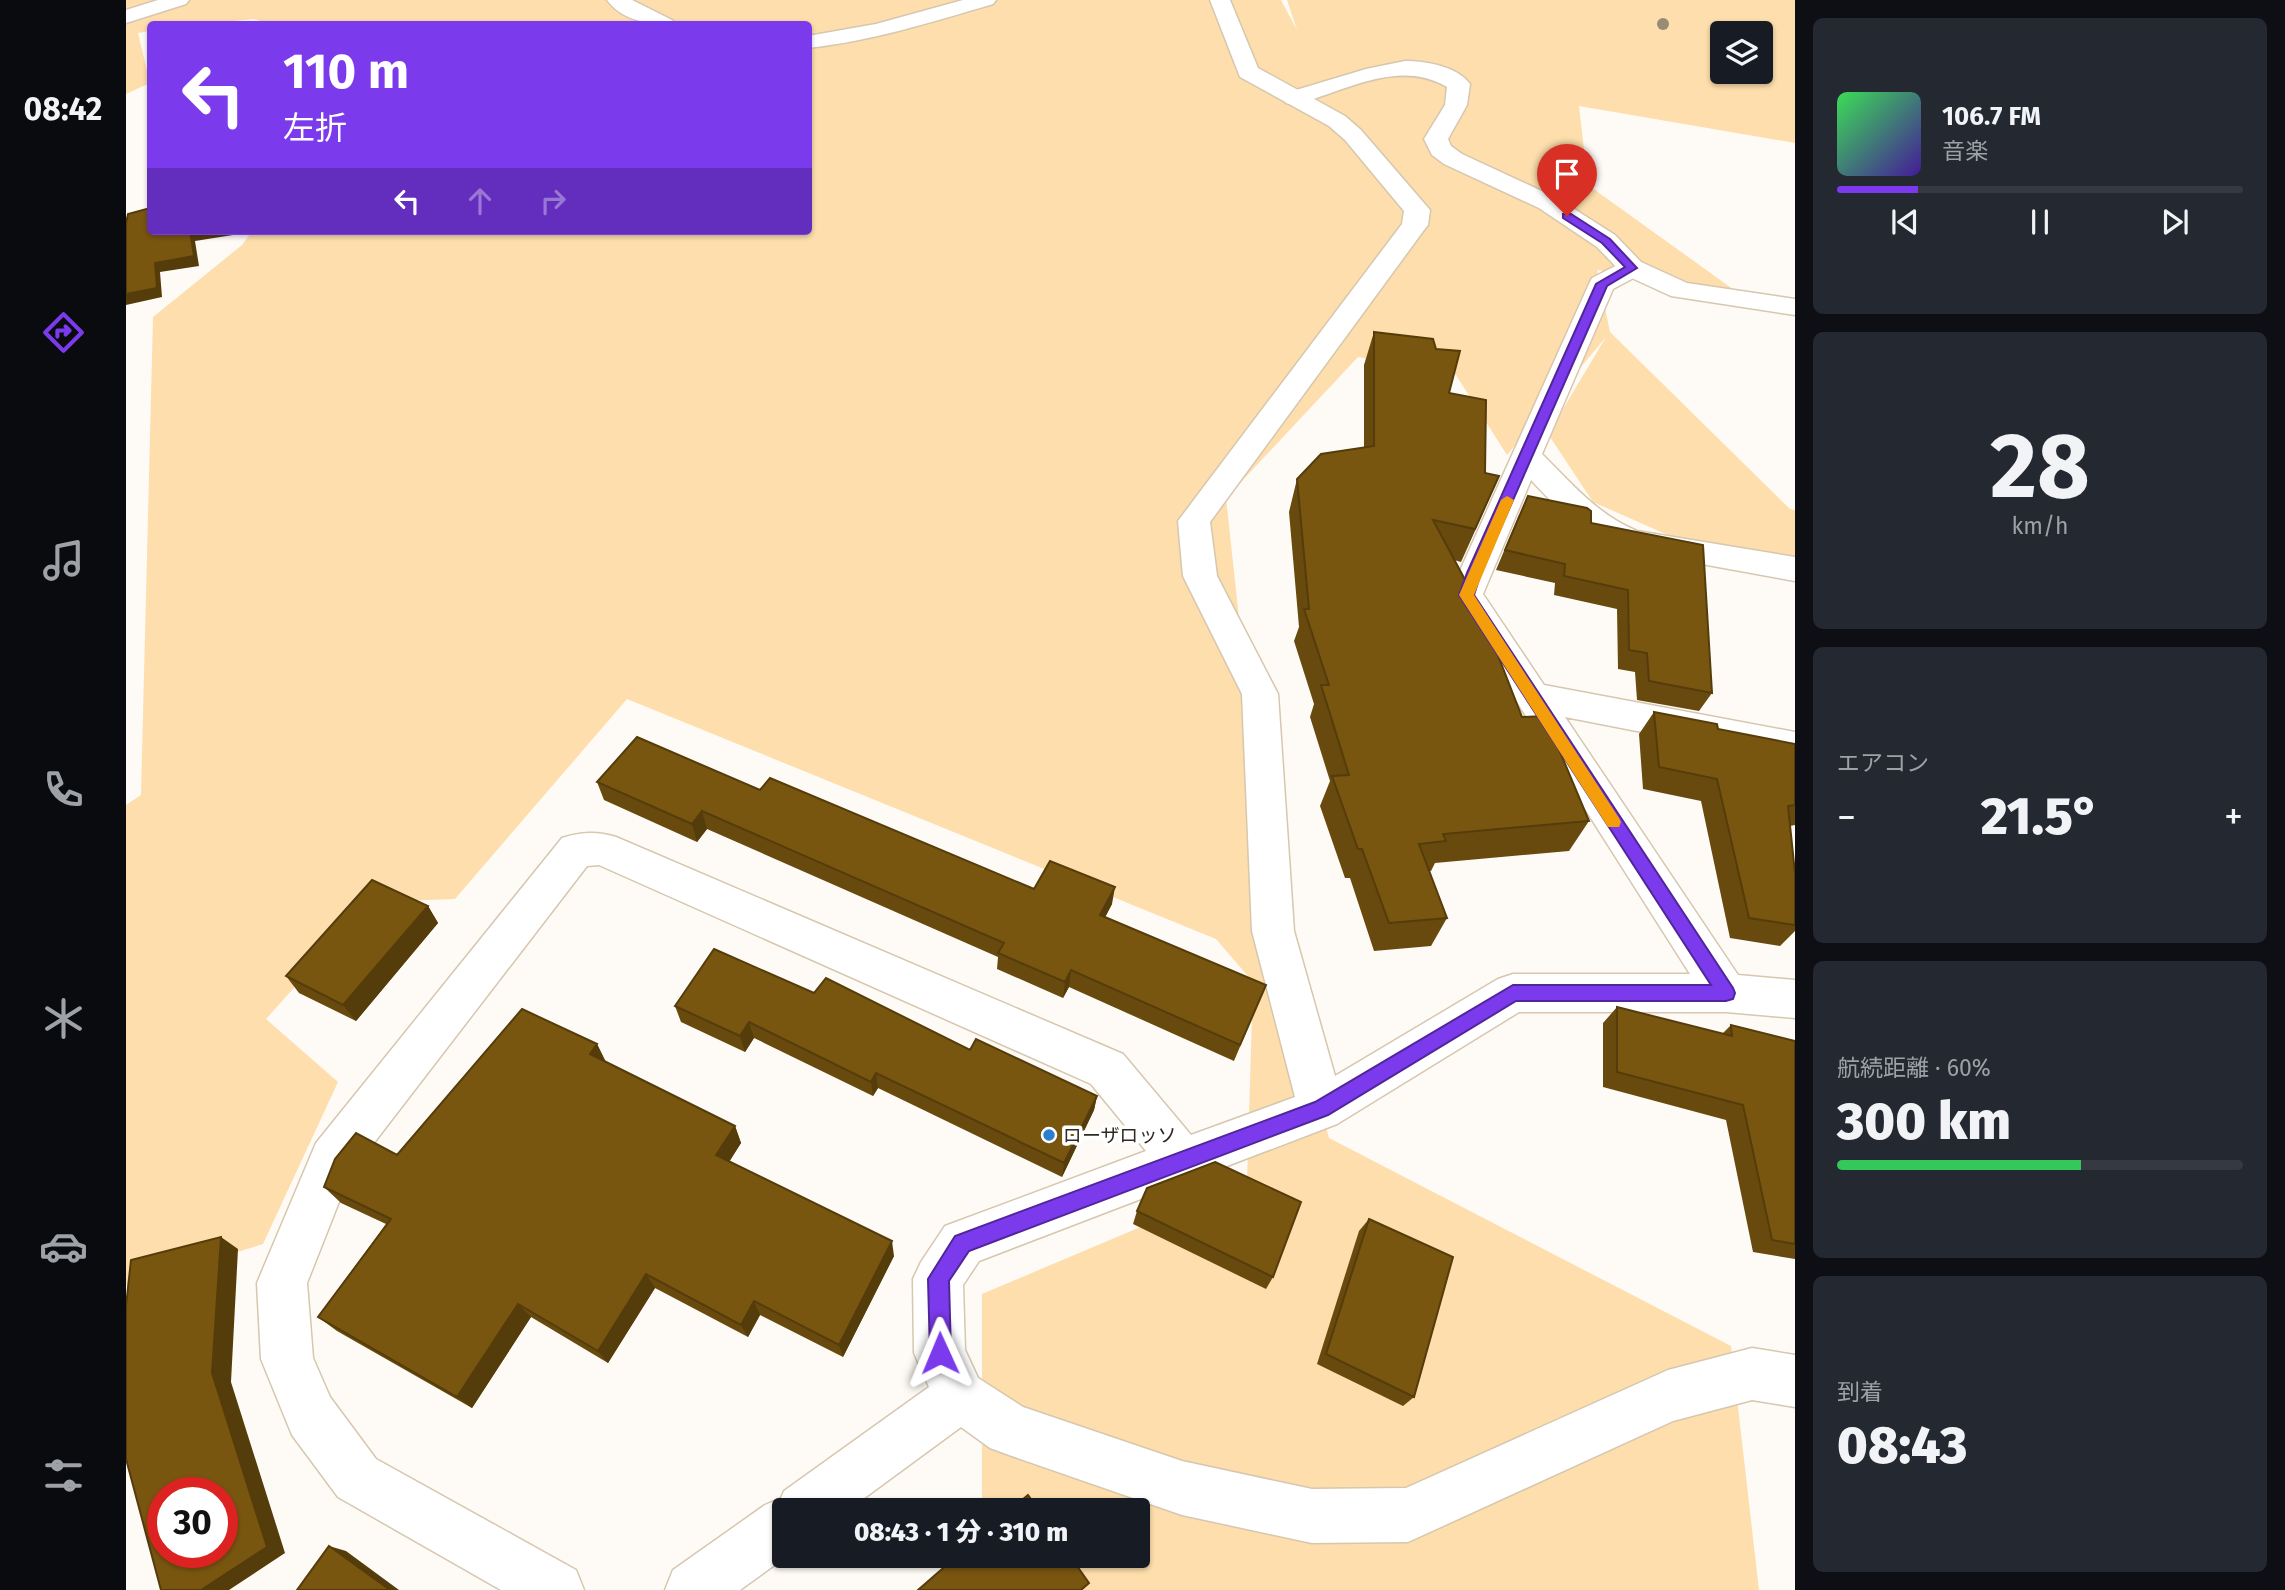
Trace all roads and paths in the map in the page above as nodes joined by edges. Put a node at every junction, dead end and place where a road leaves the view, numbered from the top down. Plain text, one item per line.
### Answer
1 (178, 0) edge
2 (617, 0) edge
3 (986, 0) edge
4 (1220, 0) edge
5 (126, 17) edge
6 (657, 21) edge
7 (812, 42) edge
8 (1294, 98) junction
9 (1632, 268) junction
10 (1795, 307) edge
11 (1527, 457) junction
12 (1795, 569) edge
13 (1530, 696) junction
14 (1795, 747) edge
15 (1726, 993) junction
16 (1795, 999) edge
17 (1321, 1109) junction
18 (1183, 1161) junction
19 (1795, 1381) edge
20 (960, 1396) junction
21 (820, 1498) edge
22 (772, 1533) edge
23 (556, 1590) edge
24 (693, 1590) edge

1 - 5 street
2 - 6 street
3 - 7 street
4 - 8 street
8 - 9 street
8 - 17 street
9 - 10 street
9 - 11 street
11 - 12 street
11 - 13 street
13 - 14 street
13 - 15 street
15 - 16 street
15 - 17 street
17 - 18 street
18 - 20 street
18 - 23 street
19 - 20 street
20 - 21 street
22 - 24 street

